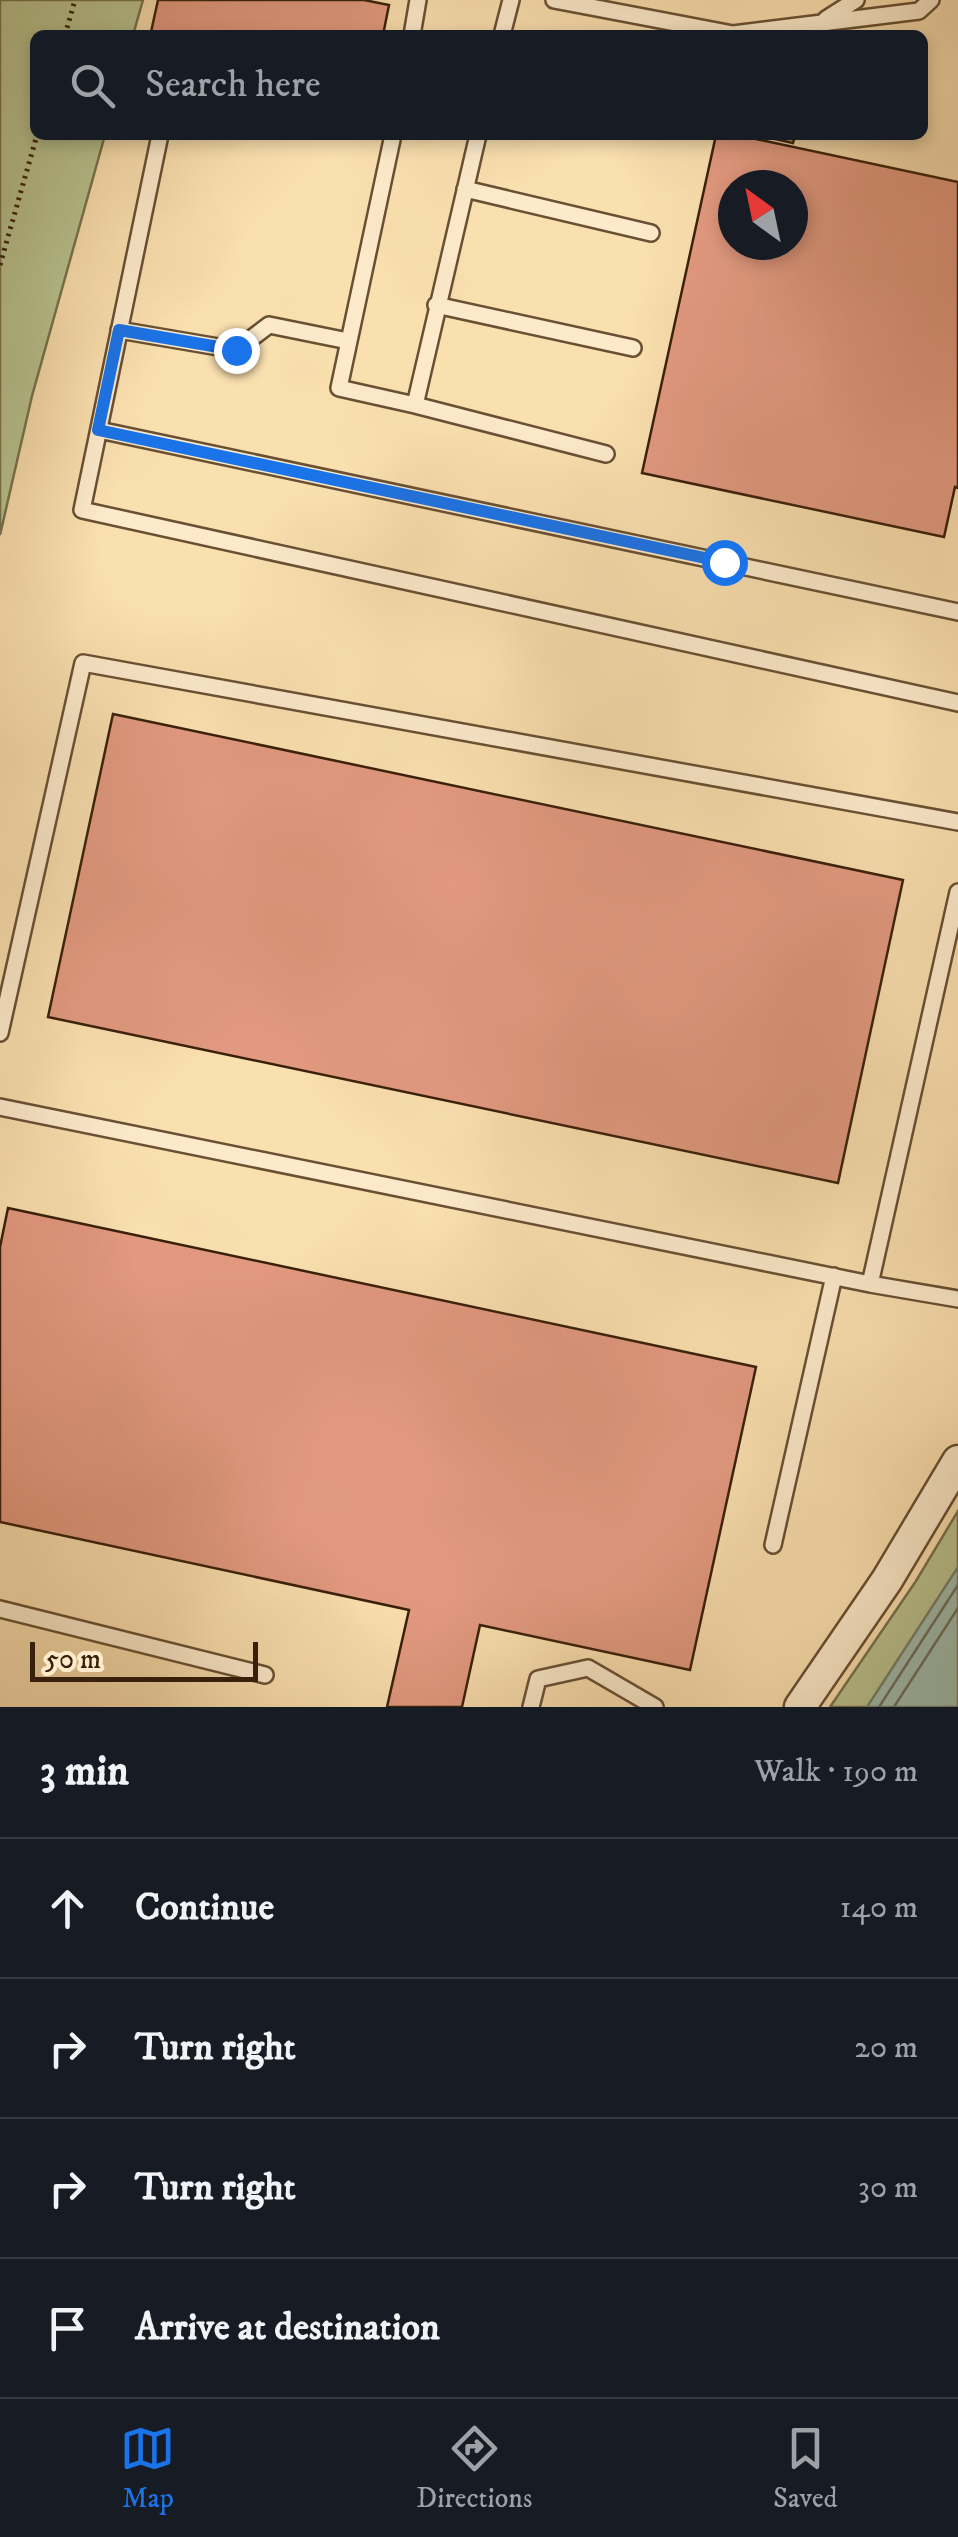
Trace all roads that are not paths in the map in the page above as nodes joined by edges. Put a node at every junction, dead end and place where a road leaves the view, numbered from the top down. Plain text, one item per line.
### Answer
1 (418, 0) edge
2 (511, 0) edge
3 (554, 0) edge
4 (856, 0) edge
5 (932, 0) edge
6 (822, 21) junction
7 (413, 30) edge
8 (503, 30) edge
9 (712, 30) edge
10 (760, 30) edge
11 (159, 140) edge
12 (393, 140) edge
13 (477, 140) edge
14 (464, 190) junction
15 (651, 233) dead end
16 (436, 305) junction
17 (119, 330) junction
18 (348, 341) junction
19 (633, 348) dead end
20 (415, 405) junction
21 (98, 430) junction
22 (606, 454) dead end
23 (958, 612) edge
24 (958, 703) edge
25 (958, 822) edge
26 (958, 892) edge
27 (0, 1033) edge
28 (0, 1107) edge
29 (834, 1276) junction
30 (870, 1284) junction
31 (958, 1299) edge
32 (958, 1462) edge
33 (773, 1545) dead end
34 (0, 1609) edge
35 (265, 1675) dead end
36 (532, 1707) edge
37 (656, 1707) edge
38 (800, 1707) edge

1 - 7 lane
2 - 8 lane
3 - 9 lane
4 - 6 lane
5 - 6 lane
6 - 10 lane
11 - 17 lane
12 - 18 lane
13 - 14 lane
14 - 15 lane
14 - 16 lane
16 - 19 lane
16 - 20 lane
17 - 18 lane
17 - 21 lane
18 - 20 lane
20 - 22 lane
21 - 23 lane
21 - 24 lane
25 - 27 lane
26 - 30 lane
28 - 29 lane
29 - 30 lane
29 - 33 lane
30 - 31 lane
32 - 38 street
34 - 35 lane
36 - 37 lane

